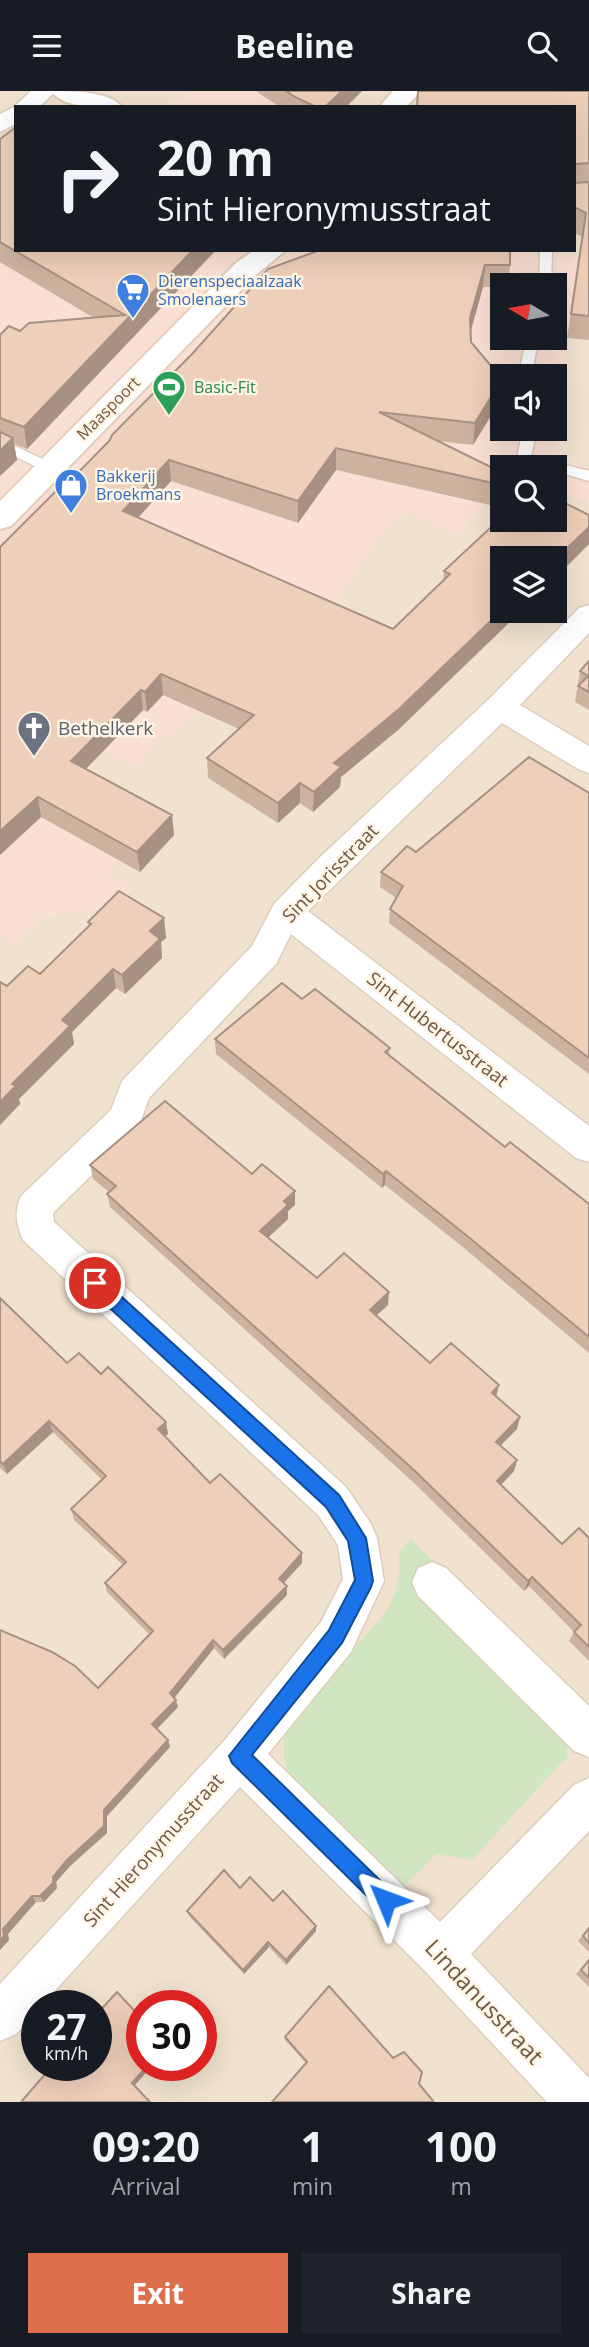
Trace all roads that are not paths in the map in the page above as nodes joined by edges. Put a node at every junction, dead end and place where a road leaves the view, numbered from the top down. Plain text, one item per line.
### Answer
1 (45, 91) edge
2 (64, 91) edge
3 (408, 91) edge
4 (27, 105) edge
5 (104, 105) edge
6 (393, 105) edge
7 (268, 252) edge
8 (546, 252) edge
9 (252, 259) edge
10 (545, 273) edge
11 (528, 441) edge
12 (0, 443) edge
13 (48, 467) junction
14 (589, 476) edge
15 (0, 519) edge
16 (589, 615) edge
17 (500, 707) junction
18 (589, 761) edge
19 (286, 913) junction
20 (589, 1147) edge
21 (34, 1207) joint
22 (432, 1582) dead end
23 (589, 1737) edge
24 (239, 1756) junction
25 (589, 1800) edge
26 (440, 1954) junction
27 (0, 2018) edge
28 (579, 2102) edge

1 - 4 street
2 - 5 street
3 - 6 street
7 - 9 street, Maaspoort
8 - 10 lane
9 - 13 street, Maaspoort
11 - 14 lane
12 - 13 lane
13 - 15 street, Maaspoort
16 - 17 street, Sint Jorisstraat
17 - 18 street
17 - 19 street, Sint Jorisstraat
19 - 20 street, Sint Hubertusstraat
19 - 21 street, Sint Jorisstraat
21 - 24 street, Sint Hieronymusstraat
22 - 23 street
24 - 26 street, Lindanusstraat
24 - 27 street, Sint Hieronymusstraat
25 - 26 street
26 - 28 street, Lindanusstraat

